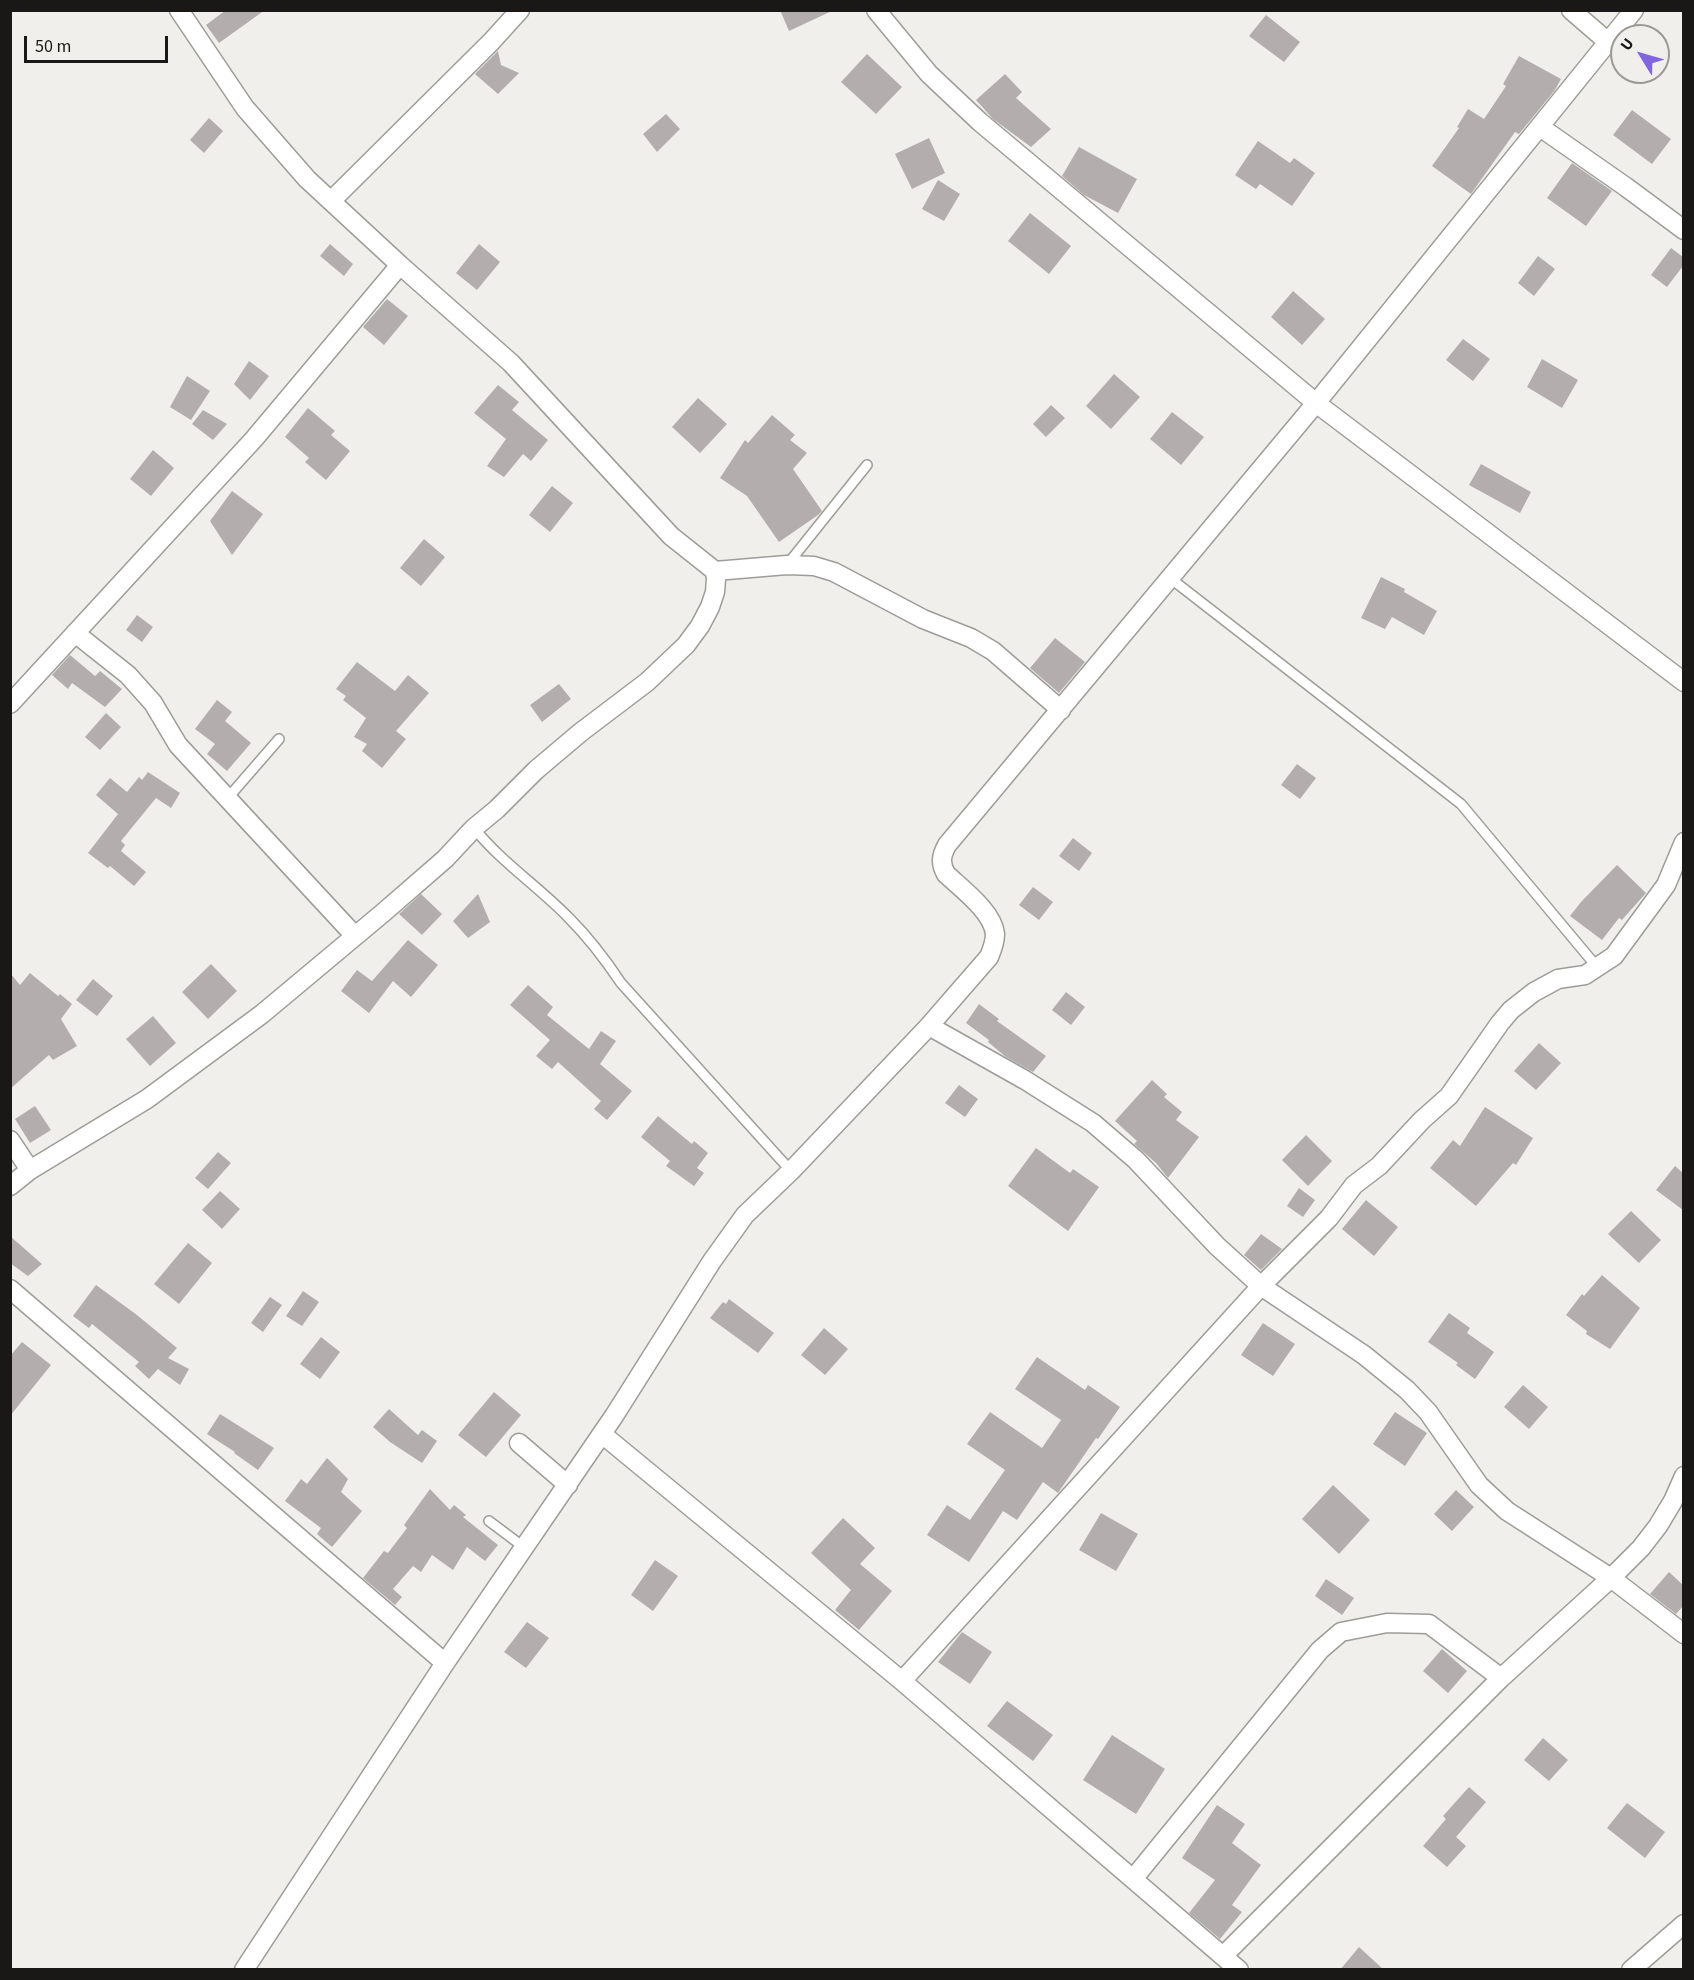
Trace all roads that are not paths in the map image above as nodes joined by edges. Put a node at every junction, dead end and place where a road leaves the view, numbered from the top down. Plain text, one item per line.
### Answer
1 (179, 10) edge
2 (520, 10) edge
3 (876, 10) edge
4 (1571, 10) edge
5 (1634, 10) edge
6 (1608, 42) junction
7 (1540, 127) junction
8 (331, 201) junction
9 (1683, 230) edge
10 (400, 265) junction
11 (1316, 403) junction
12 (867, 465) dead end
13 (787, 566) junction
14 (714, 571) junction
15 (1170, 578) junction
16 (75, 633) junction
17 (1683, 682) edge
18 (10, 704) edge
19 (1060, 710) junction
20 (279, 739) dead end
21 (226, 800) junction
22 (474, 828) junction
23 (1683, 842) edge
24 (355, 936) junction
25 (1597, 968) junction
26 (929, 1026) junction
27 (10, 1140) edge
28 (30, 1170) junction
29 (791, 1172) junction
30 (10, 1186) edge
31 (1261, 1286) junction
32 (10, 1289) edge
33 (602, 1434) junction
34 (519, 1443) dead end
35 (1683, 1476) edge
36 (568, 1485) junction
37 (489, 1521) dead end
38 (525, 1548) junction
39 (1611, 1578) junction
40 (1683, 1634) edge
41 (445, 1664) junction
42 (1501, 1678) junction
43 (902, 1681) junction
44 (1133, 1879) junction
45 (1683, 1924) edge
46 (1223, 1956) junction
47 (244, 1970) edge
48 (1239, 1970) edge
49 (1631, 1970) edge

1 - 8 street
2 - 8 street
3 - 11 street
4 - 6 street
5 - 6 street
6 - 7 street
7 - 9 street
7 - 11 street
8 - 10 street
10 - 14 street
10 - 16 street
11 - 15 street
11 - 17 street
12 - 13 lane
13 - 14 street
13 - 19 street
14 - 22 street
15 - 19 street
15 - 25 lane
16 - 18 street
16 - 21 street
19 - 26 street
20 - 21 lane
21 - 24 street
22 - 24 street
22 - 29 lane
23 - 25 street
24 - 28 street
25 - 31 street
26 - 29 street
26 - 31 street
27 - 28 street
28 - 30 street
29 - 33 street
31 - 39 street
31 - 43 street
32 - 41 street
33 - 36 street
33 - 43 street
34 - 36 street
35 - 39 street
36 - 38 street
37 - 38 lane
38 - 41 street
39 - 40 street
39 - 42 street
41 - 47 street
42 - 44 street
42 - 46 street
43 - 44 street
44 - 46 street
45 - 49 street
46 - 48 street

